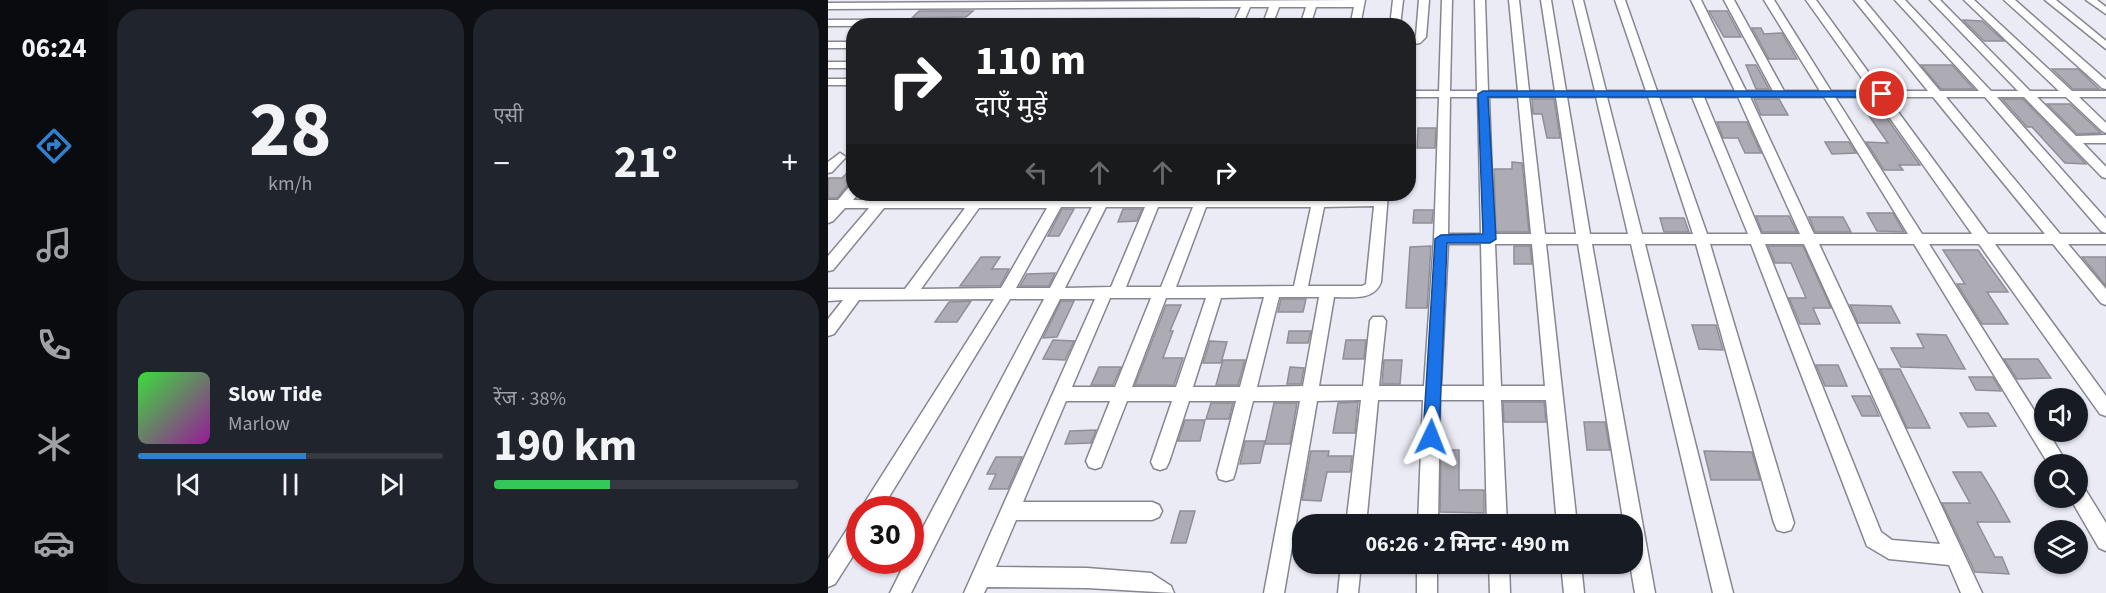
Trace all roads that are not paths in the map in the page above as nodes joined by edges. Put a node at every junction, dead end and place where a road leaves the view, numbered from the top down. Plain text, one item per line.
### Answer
1 (1398, 0) edge
2 (1424, 0) edge
3 (1447, 0) edge
4 (1480, 0) edge
5 (1514, 0) edge
6 (1546, 0) edge
7 (1578, 0) edge
8 (1620, 0) edge
9 (1696, 0) edge
10 (1729, 0) edge
11 (1769, 0) edge
12 (1811, 0) edge
13 (1859, 0) edge
14 (1900, 0) edge
15 (1935, 0) edge
16 (1969, 0) edge
17 (2009, 0) edge
18 (2050, 0) edge
19 (2091, 0) edge
20 (985, 2) edge
21 (1143, 2) edge
22 (1360, 2) edge
23 (1209, 4) junction
24 (1247, 4) junction
25 (1312, 4) junction
26 (1275, 5) junction
27 (828, 6) edge
28 (2106, 11) edge
29 (970, 18) edge
30 (1132, 18) edge
31 (1201, 18) edge
32 (1241, 18) edge
33 (1270, 18) edge
34 (1308, 18) edge
35 (1357, 18) edge
36 (1396, 18) edge
37 (828, 23) edge
38 (846, 23) edge
39 (1416, 41) edge
40 (828, 45) edge
41 (846, 45) edge
42 (2106, 46) edge
43 (828, 65) edge
44 (846, 65) edge
45 (828, 82) edge
46 (846, 82) edge
47 (2106, 86) edge
48 (1416, 94) edge
49 (1444, 94) junction
50 (1483, 94) junction
51 (1525, 94) junction
52 (1560, 94) junction
53 (1828, 94) junction
54 (1880, 94) junction
55 (2106, 94) edge
56 (1601, 95) junction
57 (1652, 95) junction
58 (1697, 95) junction
59 (1743, 95) junction
60 (1781, 95) junction
61 (1938, 95) junction
62 (1989, 95) junction
63 (2029, 95) junction
64 (2070, 95) junction
65 (2106, 129) edge
66 (2106, 139) edge
67 (2073, 140) junction
68 (840, 157) dead end
69 (828, 169) edge
70 (2106, 174) edge
71 (865, 201) edge
72 (883, 201) edge
73 (977, 201) edge
74 (1058, 201) edge
75 (1102, 201) edge
76 (1154, 201) edge
77 (1202, 201) edge
78 (1318, 201) edge
79 (1381, 201) edge
80 (835, 204) edge
81 (828, 218) edge
82 (2106, 228) edge
83 (1756, 238) junction
84 (1441, 239) junction
85 (1490, 239) junction
86 (1537, 239) junction
87 (1584, 239) junction
88 (1636, 239) junction
89 (1702, 239) junction
90 (1809, 239) junction
91 (1918, 239) junction
92 (1985, 239) junction
93 (2056, 239) junction
94 (2106, 239) edge
95 (828, 266) edge
96 (1216, 291) junction
97 (1273, 291) junction
98 (1300, 291) junction
99 (1328, 291) junction
100 (1110, 293) junction
101 (1164, 293) junction
102 (856, 294) junction
103 (909, 294) junction
104 (1005, 294) junction
105 (1054, 294) junction
106 (828, 295) edge
107 (2106, 299) edge
108 (1378, 321) dead end
109 (828, 330) edge
110 (1310, 393) junction
111 (1370, 393) junction
112 (1432, 393) junction
113 (1492, 393) junction
114 (1553, 393) junction
115 (1062, 394) junction
116 (1121, 394) junction
117 (1181, 394) junction
118 (1248, 394) junction
119 (2106, 409) edge
120 (2052, 454) edge
121 (1095, 461) dead end
122 (1160, 462) dead end
123 (1226, 473) dead end
124 (879, 496) edge
125 (2086, 508) edge
126 (1011, 511) junction
127 (1152, 511) dead end
128 (1357, 514) edge
129 (1428, 514) edge
130 (1497, 514) edge
131 (1566, 514) edge
132 (1784, 523) dead end
133 (2106, 541) edge
134 (846, 548) edge
135 (1955, 556) junction
136 (1350, 574) edge
137 (1427, 574) edge
138 (1499, 574) edge
139 (1572, 574) edge
140 (828, 577) edge
141 (978, 585) edge
142 (900, 593) edge
143 (1164, 593) edge
144 (1274, 593) edge
145 (1348, 593) edge
146 (1427, 593) edge
147 (1500, 593) edge
148 (1574, 593) edge
149 (1645, 593) edge
150 (1723, 593) edge
151 (1972, 593) edge

1 - 36 street
2 - 39 street
3 - 49 street
4 - 50 street
5 - 51 street
6 - 52 street
7 - 56 street
8 - 57 street
9 - 59 street
10 - 60 street
11 - 53 street
12 - 54 street
13 - 61 street
14 - 62 street
15 - 63 street
16 - 64 street
17 - 47 street
18 - 42 street
19 - 28 street
20 - 21 street
20 - 27 street
20 - 29 street
21 - 23 street
21 - 30 street
22 - 25 street
22 - 35 street
23 - 24 street
23 - 31 street
24 - 26 street
24 - 32 street
25 - 26 street
25 - 34 street
26 - 33 street
37 - 38 street
40 - 41 street
43 - 44 street
45 - 46 street
48 - 49 street
49 - 50 street
49 - 84 street
50 - 51 street
50 - 85 street
51 - 52 street
51 - 86 street
52 - 56 street
52 - 87 street
53 - 54 street
53 - 60 street
53 - 91 street
54 - 61 street
54 - 92 street
55 - 64 street
56 - 57 street
56 - 88 street
57 - 58 street
57 - 89 street
58 - 59 street
58 - 83 street
59 - 60 street
59 - 90 street
61 - 62 street
61 - 93 street
62 - 63 street
62 - 82 street
63 - 64 street
63 - 67 street
64 - 65 street
66 - 67 street
67 - 70 street
68 - 69 street
71 - 80 street
72 - 95 street
73 - 103 street
74 - 104 street
75 - 105 street
76 - 100 street
77 - 101 street
78 - 98 street
79 - 99 street
80 - 81 street
83 - 89 street
83 - 90 street
83 - 135 street
84 - 85 street
84 - 112 street
85 - 86 street
85 - 113 street
86 - 87 street
86 - 114 street
87 - 88 street
87 - 149 street
88 - 89 street
88 - 150 street
89 - 132 street
90 - 91 street
90 - 135 street
91 - 92 street
91 - 120 street
92 - 93 street
92 - 119 street
93 - 94 street
93 - 107 street
96 - 97 street
96 - 101 street
96 - 117 street
97 - 98 street
97 - 118 street
98 - 99 street
99 - 110 street
100 - 101 street
100 - 105 street
100 - 115 street
101 - 116 street
102 - 103 street
102 - 106 street
102 - 109 street
103 - 104 street
104 - 105 street
104 - 124 street
105 - 142 street
108 - 111 street
110 - 111 street
110 - 118 street
110 - 144 street
111 - 112 street
111 - 128 street
112 - 113 street
112 - 129 street
113 - 114 street
113 - 130 street
114 - 131 street
115 - 116 street
115 - 126 street
116 - 117 street
116 - 121 street
117 - 118 street
117 - 122 street
118 - 123 street
125 - 133 street
126 - 127 street
126 - 141 street
134 - 140 street
135 - 151 street
136 - 145 street
137 - 146 street
138 - 147 street
139 - 148 street
141 - 143 street

